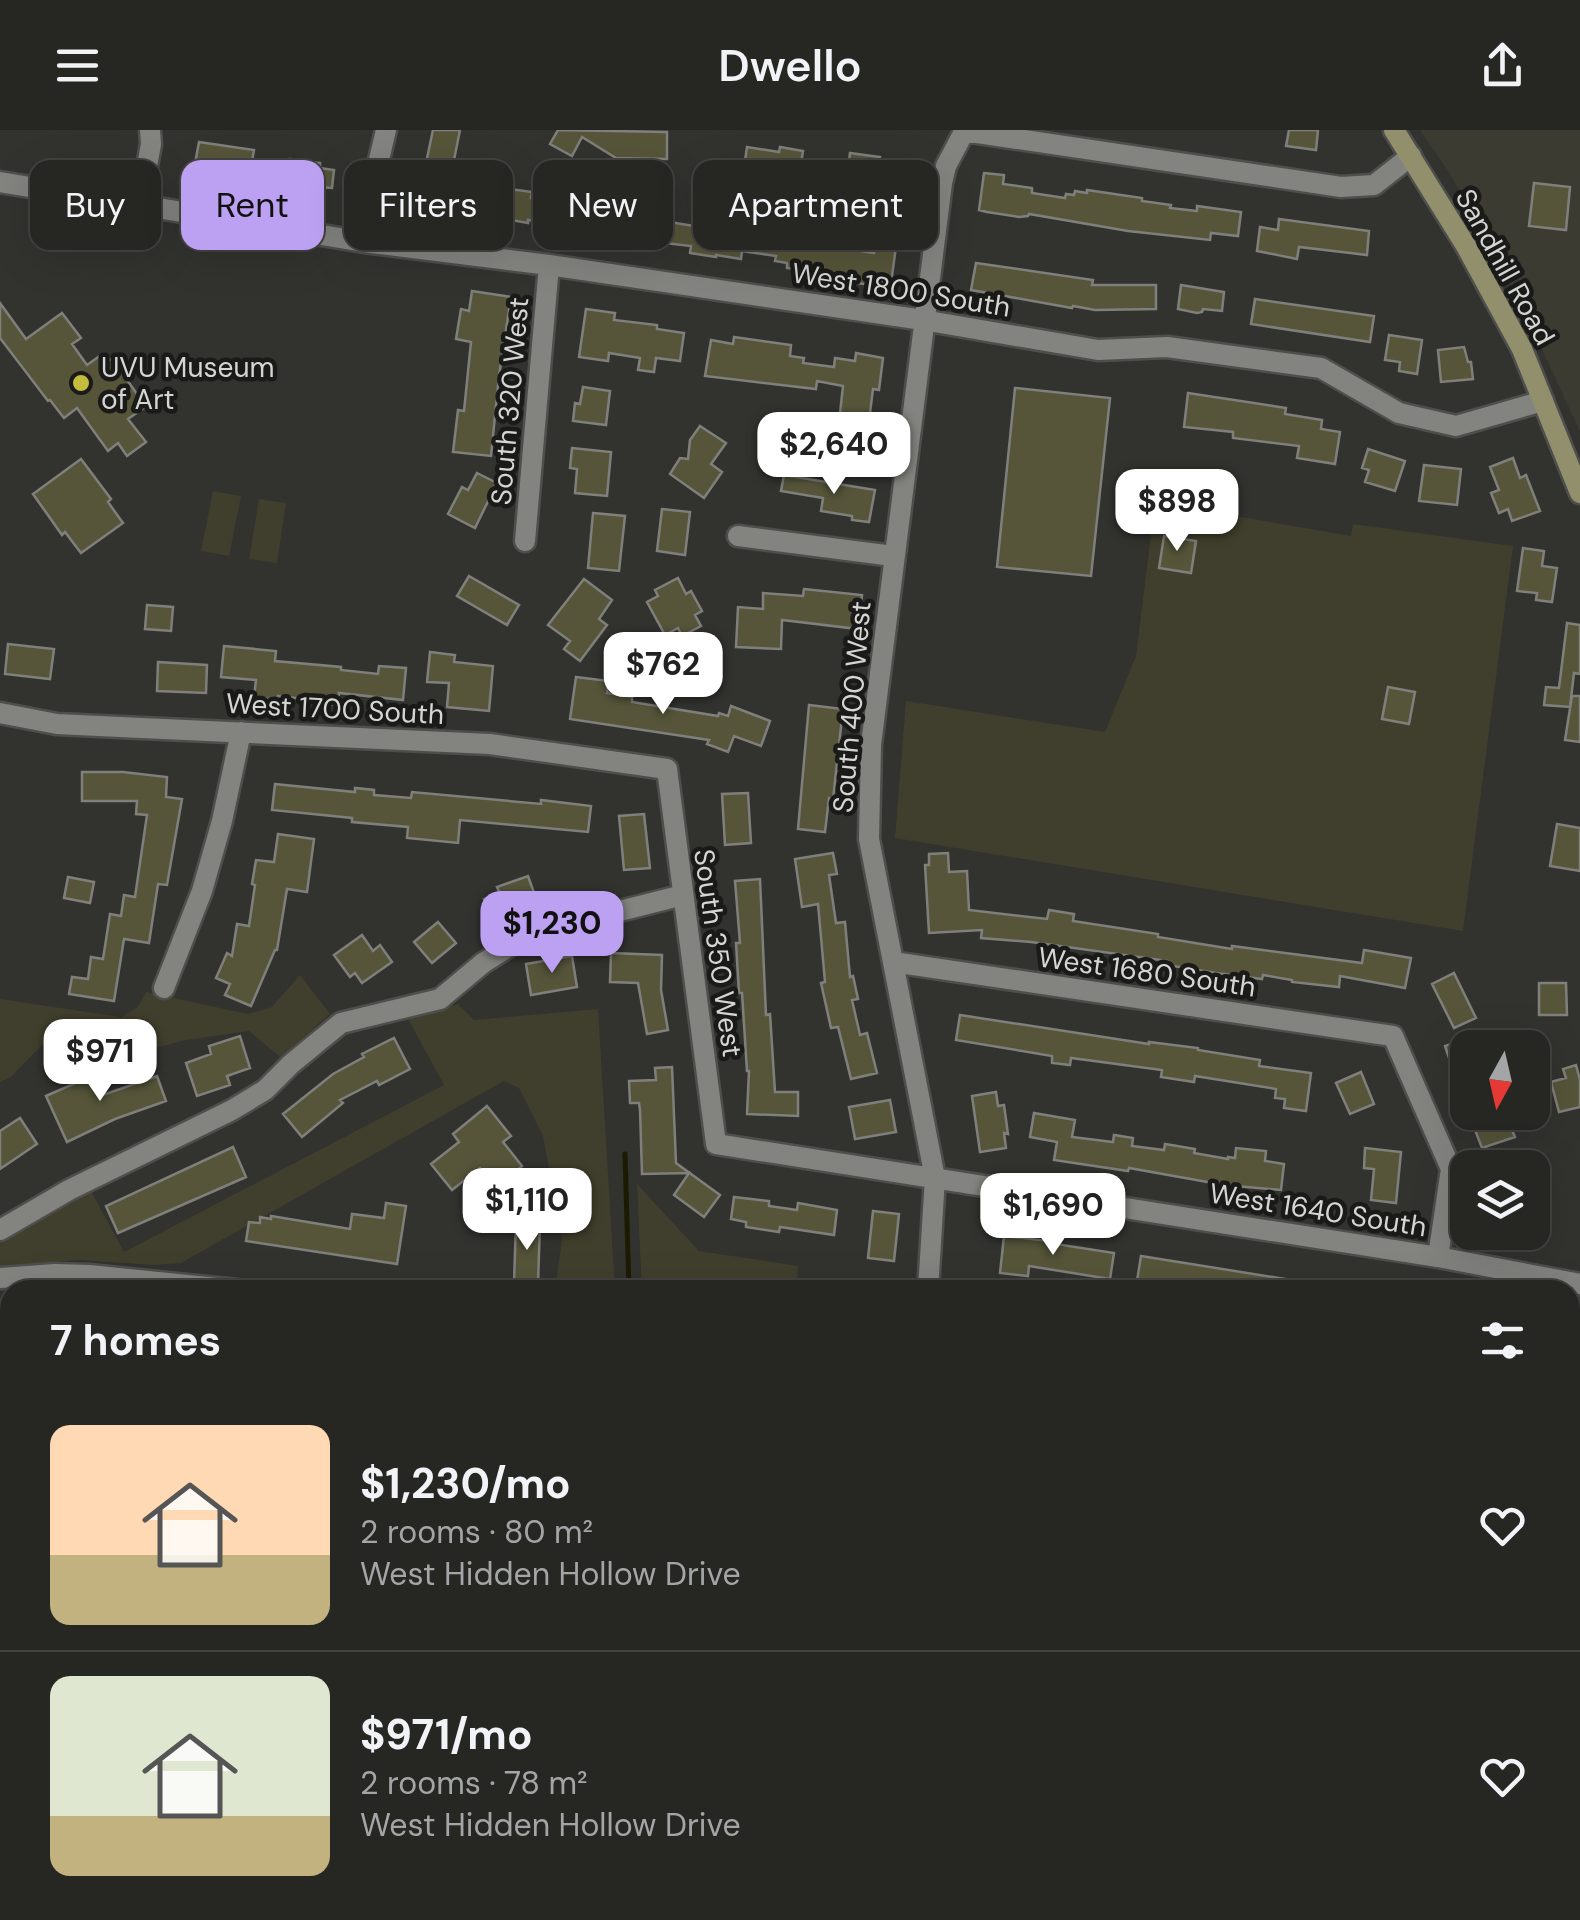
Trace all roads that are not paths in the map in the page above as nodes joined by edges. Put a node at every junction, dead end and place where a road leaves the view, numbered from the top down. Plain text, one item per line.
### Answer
1 (150, 130) edge
2 (386, 130) edge
3 (1394, 130) edge
4 (965, 131) edge
5 (1411, 156) junction
6 (147, 160) edge
7 (379, 160) edge
8 (0, 182) edge
9 (30, 187) edge
10 (161, 208) edge
11 (344, 239) edge
12 (426, 250) edge
13 (549, 266) junction
14 (923, 320) junction
15 (1543, 401) junction
16 (1580, 492) edge
17 (738, 536) dead end
18 (525, 540) dead end
19 (894, 556) junction
20 (0, 713) edge
21 (242, 732) junction
22 (667, 769) joint
23 (683, 895) junction
24 (893, 962) junction
25 (164, 988) dead end
26 (716, 1144) joint
27 (935, 1178) junction
28 (0, 1230) edge
29 (1438, 1257) junction
30 (0, 1278) edge
31 (138, 1280) edge
32 (929, 1280) edge
33 (1562, 1280) edge

1 - 6 street
2 - 7 street
3 - 5 street, Sandhill Road
4 - 5 street
4 - 14 street, South 400 West
5 - 15 street, Sandhill Road
8 - 9 street, West 1800 South
10 - 11 street, West 1800 South
12 - 13 street, West 1800 South
13 - 14 street, West 1800 South
13 - 18 street, South 320 West
14 - 15 street, West 1800 South
14 - 19 street, South 400 West
15 - 16 street, Sandhill Road
17 - 19 street
19 - 24 street, South 400 West
20 - 21 street, West 1700 South
21 - 22 street, West 1700 South
21 - 25 street
22 - 23 street, South 350 West
23 - 26 street, South 350 West
23 - 28 street
24 - 27 street, South 400 West
24 - 29 street, West 1680 South
26 - 27 street, West 1640 South
27 - 29 street, West 1640 South
27 - 32 street, South 400 West
29 - 33 street, West 1640 South
30 - 31 street

